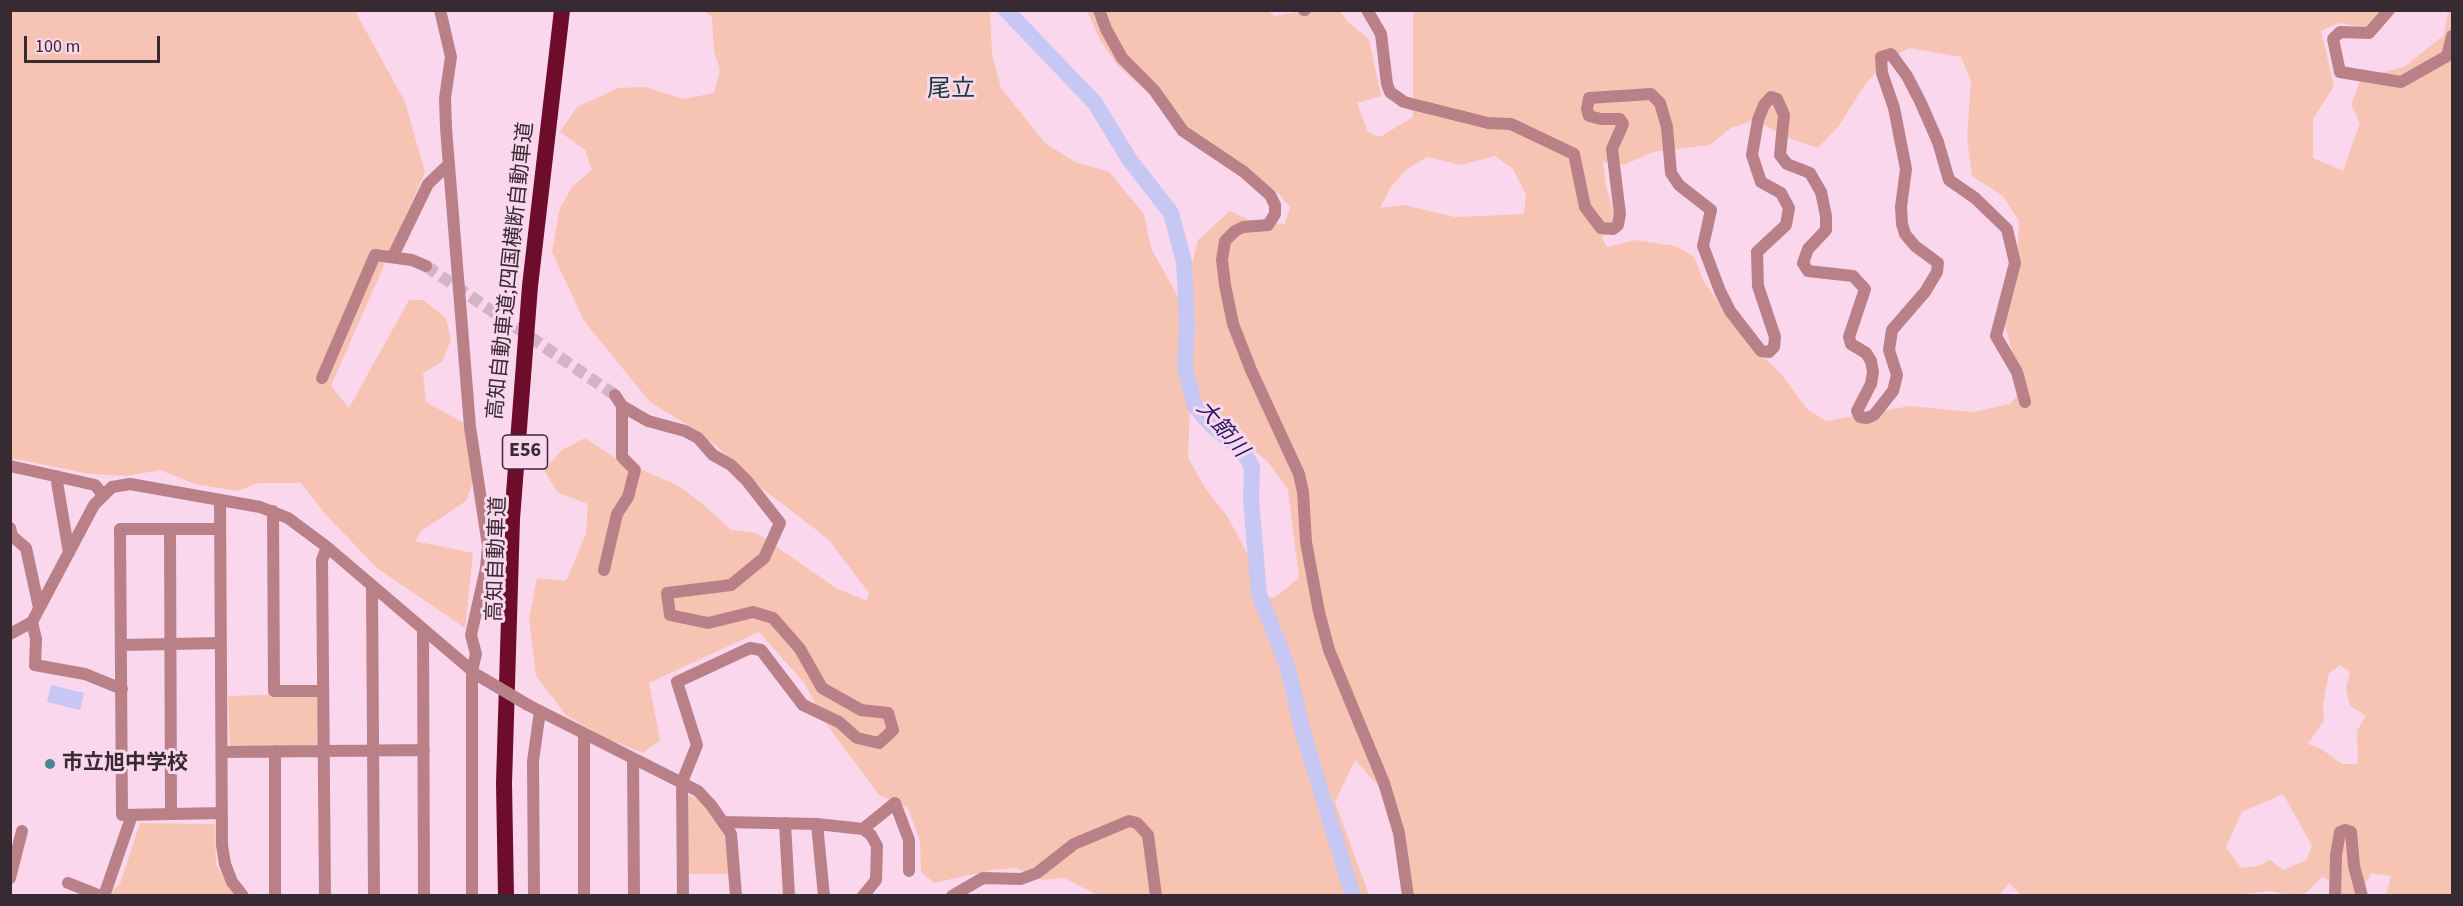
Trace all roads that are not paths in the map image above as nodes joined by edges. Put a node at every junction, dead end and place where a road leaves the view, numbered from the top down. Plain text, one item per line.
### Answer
1 (440, 10) edge
2 (562, 10) edge
3 (569, 10) edge
4 (1099, 10) edge
5 (1366, 10) edge
6 (2389, 10) edge
7 (2452, 36) edge
8 (449, 164) junction
9 (393, 256) junction
10 (426, 266) tunnel mouth
11 (322, 378) dead end
12 (615, 395) tunnel mouth
13 (2025, 402) dead end
14 (622, 406) junction
15 (10, 466) edge
16 (56, 476) junction
17 (103, 495) junction
18 (220, 500) junction
19 (273, 511) junction
20 (10, 528) edge
21 (170, 529) junction
22 (220, 529) junction
23 (327, 547) junction
24 (69, 553) junction
25 (604, 570) dead end
26 (372, 585) junction
27 (39, 608) junction
28 (32, 622) junction
29 (423, 630) junction
30 (10, 634) edge
31 (221, 643) junction
32 (170, 644) junction
33 (122, 645) junction
34 (476, 673) junction
35 (122, 689) junction
36 (323, 692) junction
37 (540, 711) junction
38 (584, 735) junction
39 (424, 750) junction
40 (275, 751) junction
41 (324, 751) junction
42 (374, 751) junction
43 (222, 752) junction
44 (633, 758) junction
45 (682, 782) junction
46 (171, 813) junction
47 (222, 813) junction
48 (132, 815) junction
49 (723, 822) junction
50 (785, 823) junction
51 (817, 824) junction
52 (863, 829) junction
53 (22, 831) dead end
54 (909, 871) dead end
55 (10, 878) edge
56 (68, 883) dead end
57 (103, 896) edge
58 (243, 896) edge
59 (275, 896) edge
60 (325, 896) edge
61 (374, 896) edge
62 (424, 896) edge
63 (472, 896) edge
64 (506, 896) edge
65 (514, 896) edge
66 (534, 896) edge
67 (584, 896) edge
68 (634, 896) edge
69 (683, 896) edge
70 (736, 896) edge
71 (789, 896) edge
72 (824, 896) edge
73 (863, 896) edge
74 (952, 896) edge
75 (1156, 896) edge
76 (1408, 896) edge
77 (2335, 896) edge
78 (2362, 896) edge

1 - 8 street
2 - 64 highway, 高知自動車道;四国横断自動車道 / E56
3 - 65 highway, 高知自動車道 / E56
4 - 76 street
5 - 13 street
6 - 7 street
8 - 9 street
8 - 34 street
9 - 10 street
9 - 11 street
12 - 14 street
14 - 25 street
14 - 45 street
15 - 16 street
16 - 17 street
16 - 24 street
17 - 18 street
17 - 24 street
18 - 19 street
18 - 22 street
19 - 23 street
19 - 36 street
20 - 27 street
21 - 22 street
21 - 32 street
21 - 33 street
22 - 31 street
23 - 26 street
23 - 36 street
24 - 27 street
26 - 29 street
26 - 42 street
27 - 28 street
28 - 30 street
28 - 35 street
29 - 34 street
29 - 39 street
31 - 32 street
31 - 43 street
32 - 33 street
32 - 46 street
33 - 35 street
34 - 37 street, bridge
34 - 63 street
35 - 48 street
36 - 41 street
37 - 38 street
37 - 66 street
38 - 44 street
38 - 67 street
39 - 42 street
39 - 62 street
40 - 41 street
40 - 43 street
40 - 59 street
41 - 42 street
41 - 60 street
42 - 61 street
43 - 47 street
44 - 45 street
44 - 68 street
45 - 49 street
45 - 69 street
46 - 47 street
46 - 48 street
47 - 58 street
48 - 57 street
49 - 50 street
49 - 70 street
50 - 51 street
50 - 71 street
51 - 52 street
51 - 72 street
52 - 54 street
52 - 73 street
53 - 55 street
56 - 57 street
74 - 75 street
77 - 78 street

